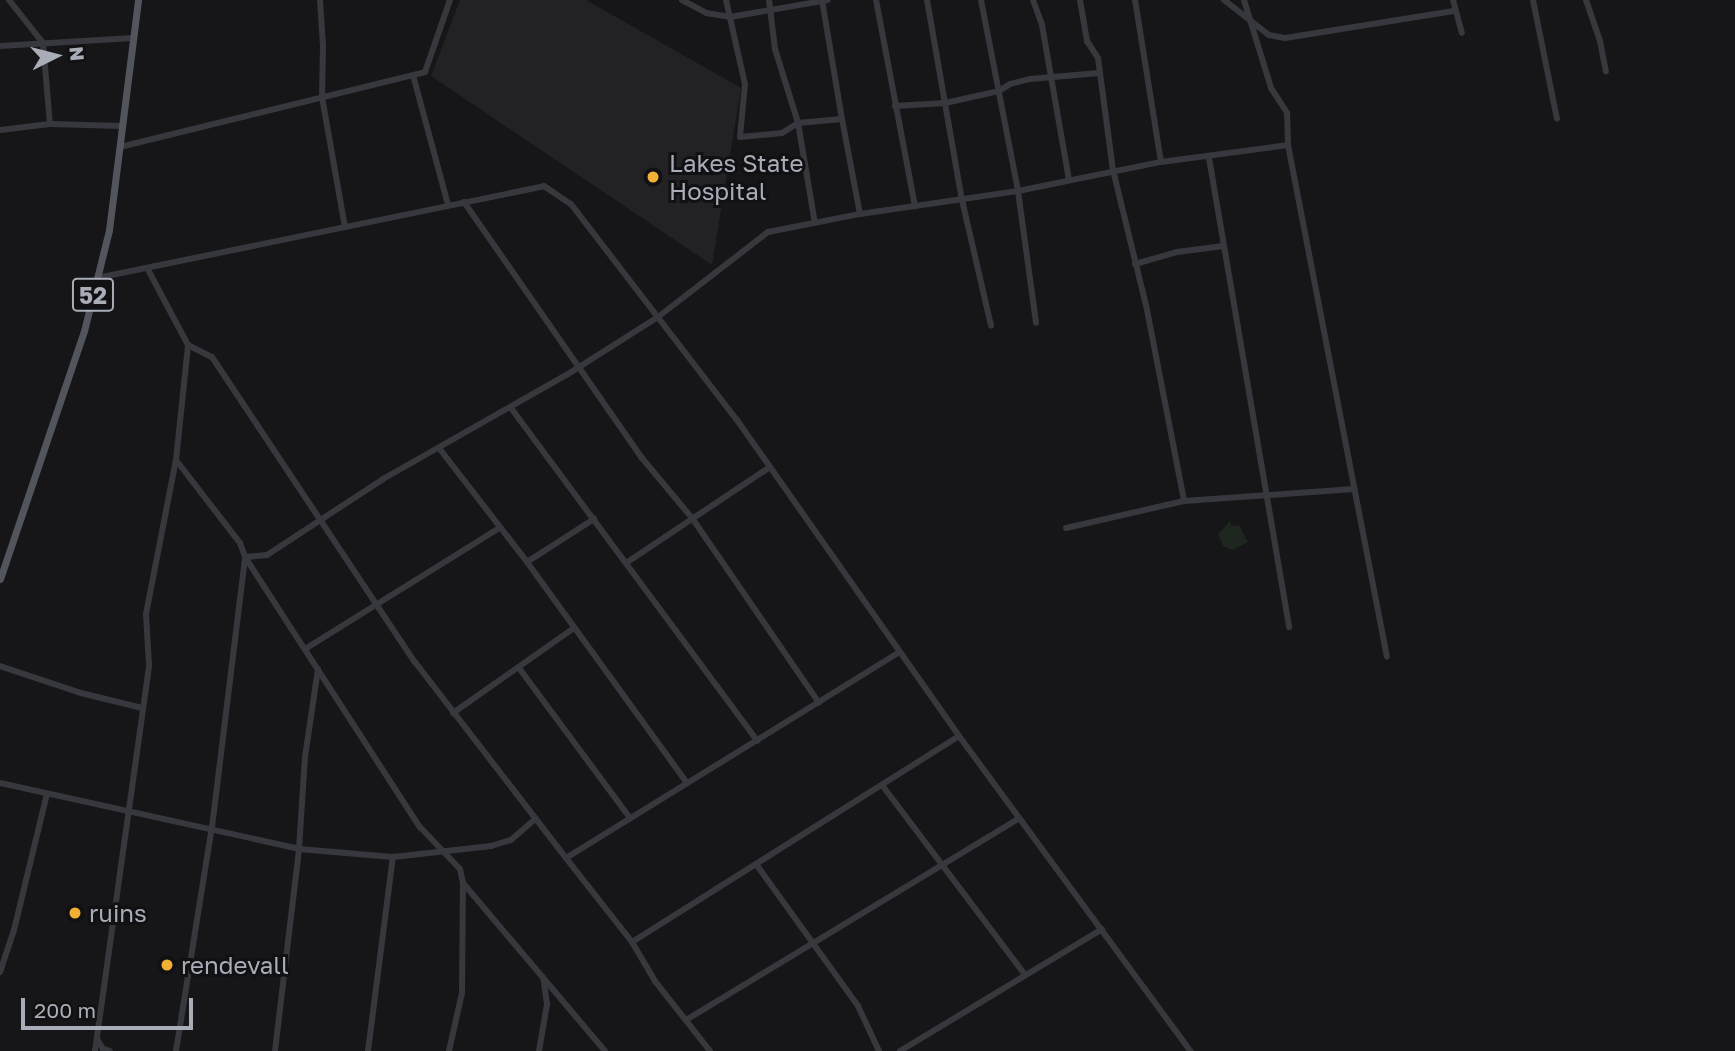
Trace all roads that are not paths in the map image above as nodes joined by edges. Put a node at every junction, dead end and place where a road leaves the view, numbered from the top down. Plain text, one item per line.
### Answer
1 (9, 0) edge
2 (138, 0) edge
3 (320, 0) edge
4 (450, 0) edge
5 (682, 0) edge
6 (726, 0) edge
7 (769, 0) edge
8 (822, 0) edge
9 (828, 0) edge
10 (876, 0) edge
11 (927, 0) edge
12 (981, 0) edge
13 (1033, 0) edge
14 (1080, 0) edge
15 (1135, 0) edge
16 (1224, 0) edge
17 (1244, 0) edge
18 (1453, 0) edge
19 (1533, 0) edge
20 (1586, 0) edge
21 (771, 11) junction
22 (1454, 11) junction
23 (730, 17) junction
24 (1248, 19) junction
25 (1462, 33) dead end
26 (133, 38) junction
27 (43, 43) junction
28 (0, 46) edge
29 (1606, 71) dead end
30 (1099, 73) junction
31 (413, 75) junction
32 (1050, 77) junction
33 (999, 91) junction
34 (322, 97) junction
35 (944, 103) junction
36 (895, 106) junction
37 (842, 119) junction
38 (1557, 119) dead end
39 (50, 124) junction
40 (798, 124) junction
41 (122, 126) junction
42 (0, 130) edge
43 (1288, 145) junction
44 (120, 147) junction
45 (1209, 158) junction
46 (1161, 162) junction
47 (1112, 170) junction
48 (1069, 179) junction
49 (1018, 191) junction
50 (962, 200) junction
51 (464, 202) junction
52 (448, 205) junction
53 (915, 206) junction
54 (860, 214) junction
55 (815, 223) junction
56 (345, 227) junction
57 (1224, 246) junction
58 (1135, 264) junction
59 (147, 268) junction
60 (97, 278) junction
61 (658, 317) junction
62 (1036, 323) dead end
63 (991, 326) dead end
64 (188, 345) junction
65 (580, 365) junction
66 (511, 408) junction
67 (439, 448) junction
68 (176, 460) junction
69 (770, 467) junction
70 (1355, 489) junction
71 (1267, 494) junction
72 (1184, 501) junction
73 (692, 518) junction
74 (594, 519) junction
75 (321, 522) junction
76 (498, 528) junction
77 (1066, 528) dead end
78 (246, 557) junction
79 (527, 562) junction
80 (626, 563) junction
81 (0, 579) edge
82 (377, 605) junction
83 (1289, 627) dead end
84 (574, 628) junction
85 (305, 649) junction
86 (900, 652) junction
87 (1387, 657) dead end
88 (0, 666) edge
89 (519, 668) junction
90 (318, 669) junction
91 (819, 703) junction
92 (142, 708) junction
93 (453, 713) junction
94 (959, 736) junction
95 (757, 741) junction
96 (686, 782) junction
97 (0, 783) edge
98 (882, 785) junction
99 (47, 794) junction
100 (129, 813) junction
101 (536, 818) junction
102 (630, 818) junction
103 (1019, 818) junction
104 (212, 827) junction
105 (299, 849) junction
106 (444, 852) junction
107 (393, 857) junction
108 (566, 858) junction
109 (943, 863) junction
110 (757, 864) junction
111 (463, 883) junction
112 (1102, 929) junction
113 (632, 942) junction
114 (811, 943) junction
115 (0, 972) edge
116 (542, 974) junction
117 (1026, 975) junction
118 (686, 1020) junction
119 (97, 1039) junction
120 (95, 1051) edge
121 (110, 1051) edge
122 (176, 1051) edge
123 (275, 1051) edge
124 (368, 1051) edge
125 (449, 1051) edge
126 (539, 1051) edge
127 (605, 1051) edge
128 (710, 1051) edge
129 (879, 1051) edge
130 (900, 1051) edge
131 (1190, 1051) edge

1 - 27 street
2 - 26 main road, 52
3 - 34 street
4 - 31 street
5 - 23 street
6 - 23 street
7 - 21 street
8 - 9 street
8 - 21 street
8 - 37 street
10 - 36 street
11 - 35 street
12 - 33 street
13 - 32 street
14 - 30 street
15 - 46 street
16 - 24 street
17 - 24 street
18 - 22 street
19 - 38 street
20 - 29 street
21 - 23 street
21 - 40 street
22 - 24 street
22 - 25 street
23 - 40 street
24 - 43 street
26 - 27 street
26 - 41 main road, 52
27 - 28 street
27 - 39 street
30 - 32 street
30 - 47 street
31 - 34 street
31 - 52 street
32 - 33 street
32 - 48 street
33 - 35 street
33 - 49 street
34 - 44 street
34 - 56 street
35 - 36 street
35 - 50 street
36 - 53 street
37 - 40 street
37 - 54 street
39 - 41 street
39 - 42 street
40 - 55 street
41 - 44 main road, 52
43 - 45 street
43 - 70 street
44 - 60 main road, 52
45 - 46 street
45 - 57 street
46 - 47 street
47 - 48 street
47 - 58 street
48 - 49 street
49 - 50 street
49 - 62 street
50 - 53 street
50 - 63 street
51 - 52 street
51 - 61 street
51 - 65 street
52 - 56 street
53 - 54 street
54 - 55 street
55 - 61 street
56 - 59 street
57 - 58 street
57 - 71 street
58 - 72 street
59 - 60 street
59 - 64 street
60 - 81 main road, 52
61 - 65 street
61 - 69 street
64 - 68 street
64 - 75 street
65 - 66 street
65 - 73 street
66 - 67 street
66 - 74 street
67 - 75 street
67 - 76 street
68 - 78 street
68 - 92 street
69 - 73 street
69 - 86 street
70 - 71 street
70 - 87 street
71 - 72 street
71 - 83 street
72 - 77 street
73 - 80 street
73 - 91 street
74 - 79 street
74 - 80 street
75 - 78 street
75 - 82 street
76 - 79 street
76 - 82 street
78 - 85 street
78 - 104 street
79 - 84 street
80 - 95 street
82 - 85 street
82 - 93 street
84 - 89 street
84 - 96 street
85 - 90 street
86 - 91 street
86 - 94 street
88 - 92 street
89 - 93 street
89 - 102 street
90 - 105 street
90 - 106 street
91 - 95 street
92 - 100 street
93 - 101 street
94 - 98 street
94 - 103 street
95 - 96 street
96 - 102 street
97 - 99 street
98 - 109 street
98 - 110 street
99 - 100 street
99 - 115 street
100 - 104 street
100 - 119 street
101 - 106 street
101 - 108 street
102 - 108 street
103 - 109 street
103 - 112 street
104 - 105 street
104 - 122 street
105 - 107 street
105 - 123 street
106 - 107 street
106 - 111 street
107 - 124 street
108 - 113 street
109 - 114 street
109 - 117 street
110 - 113 street
110 - 114 street
111 - 116 street
111 - 125 street
112 - 117 street
112 - 131 street
113 - 118 street
114 - 118 street
114 - 129 street
116 - 126 street
116 - 127 street
117 - 130 street
118 - 128 street
119 - 120 street
119 - 121 street

